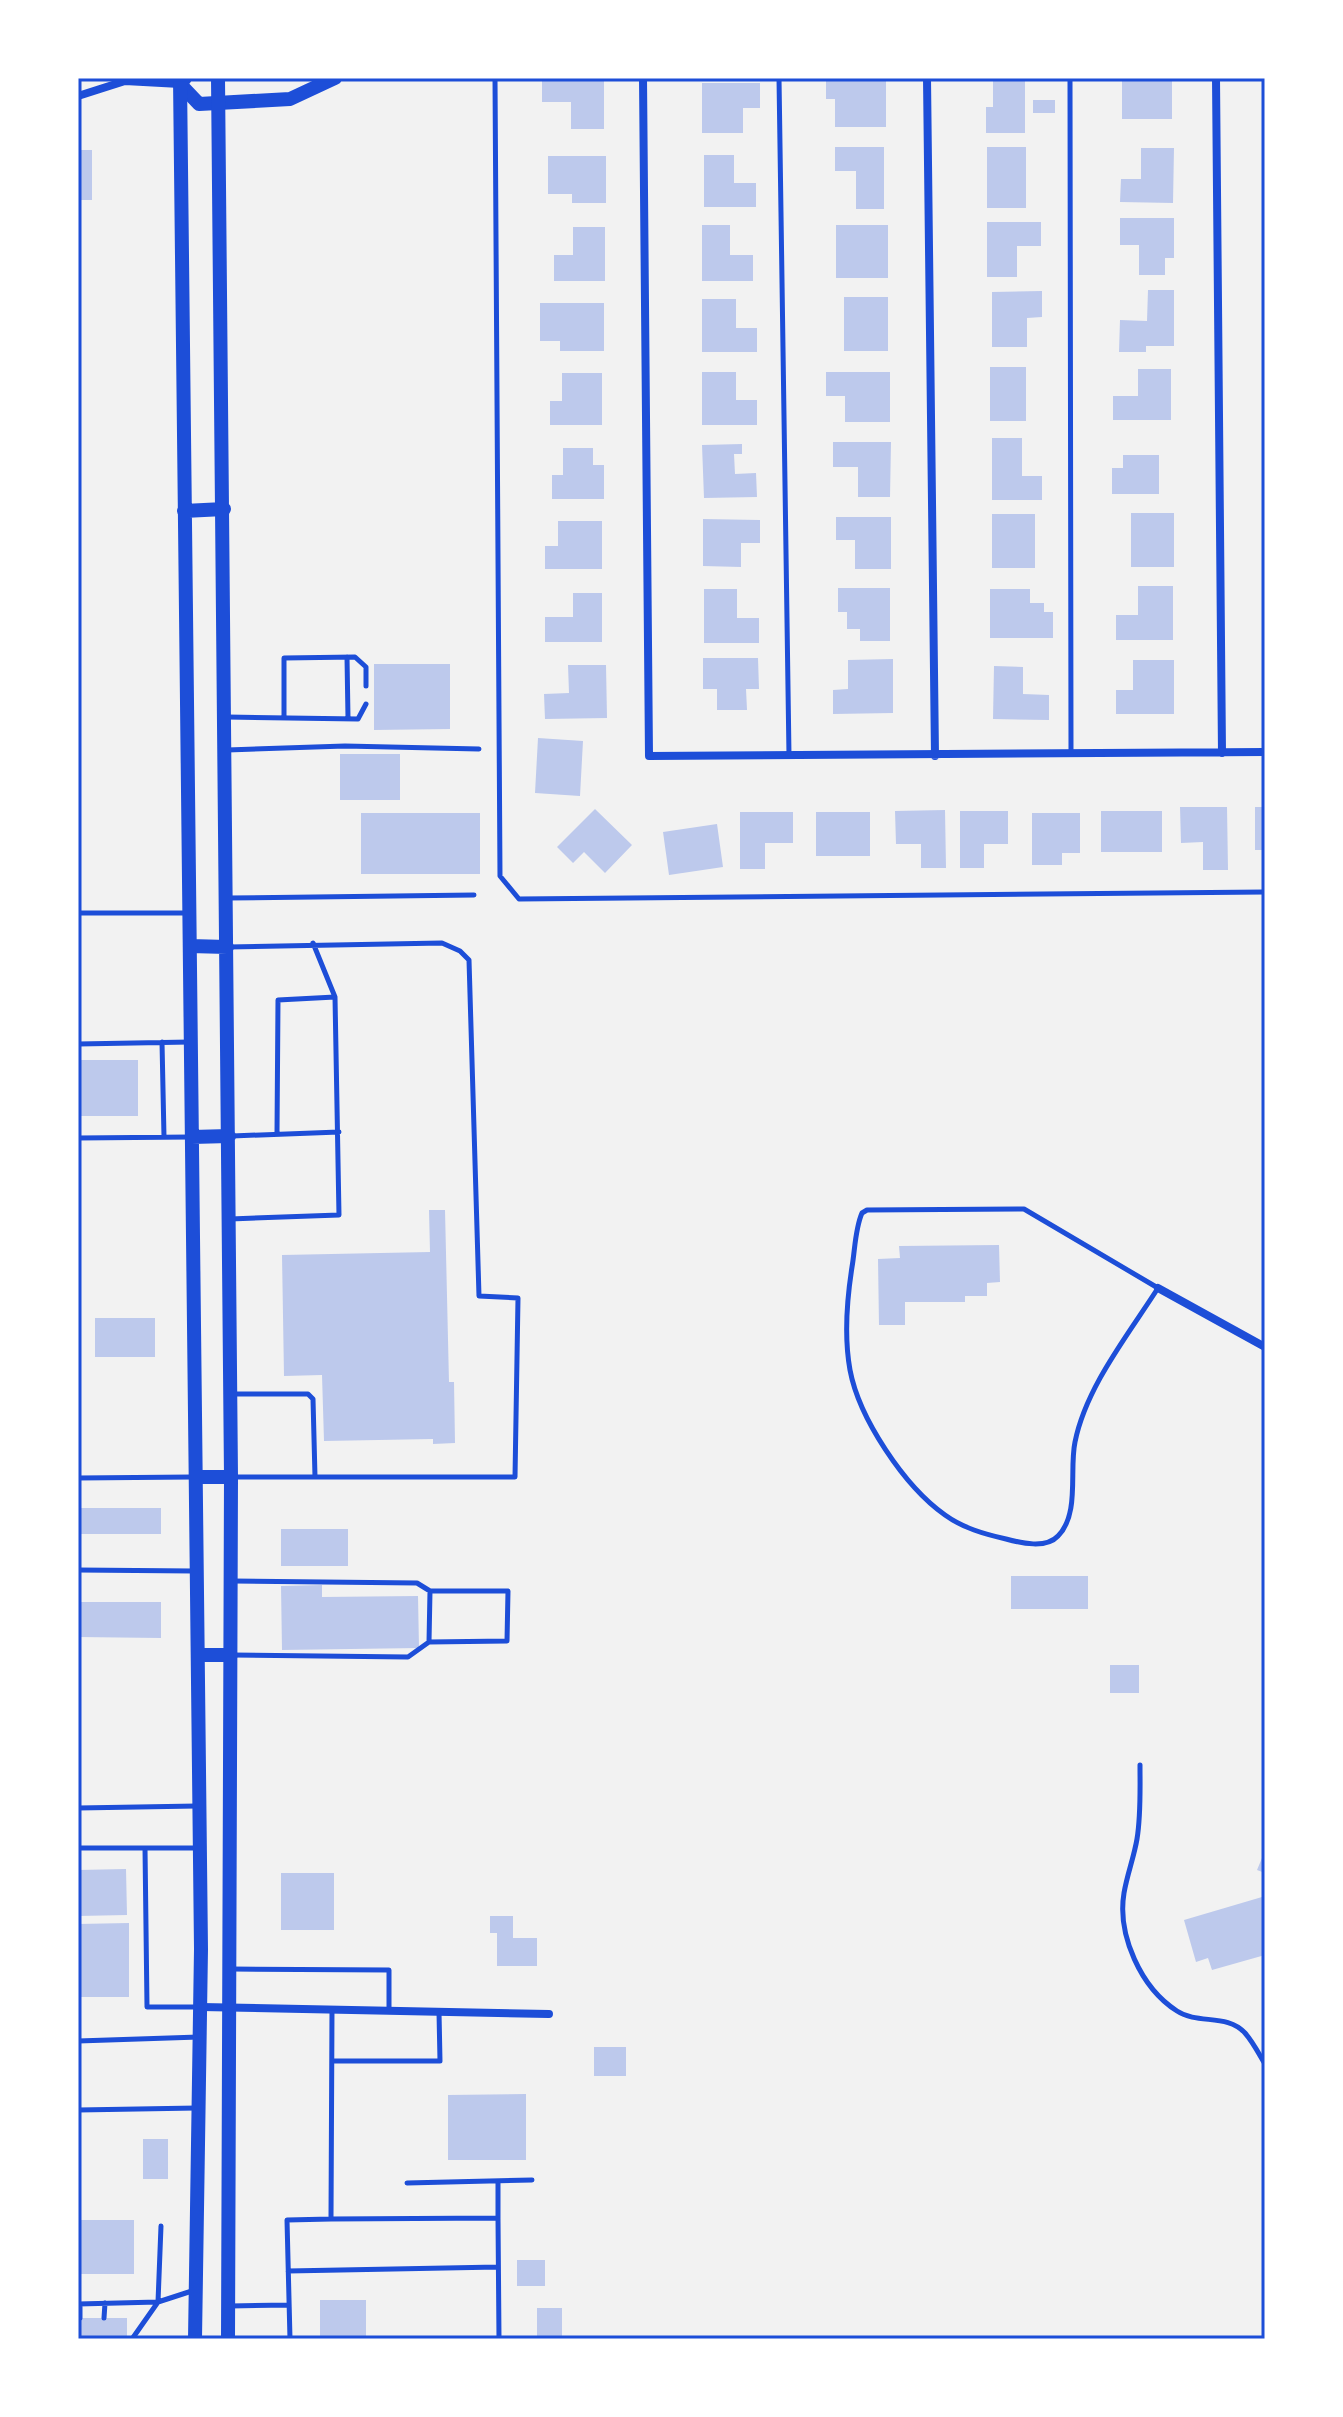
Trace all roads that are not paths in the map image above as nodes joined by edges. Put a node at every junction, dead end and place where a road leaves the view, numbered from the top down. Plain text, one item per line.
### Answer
1 (218, 78) edge
2 (335, 78) edge
3 (495, 78) edge
4 (643, 78) edge
5 (779, 78) edge
6 (927, 78) edge
7 (1070, 78) edge
8 (1216, 78) edge
9 (182, 80) edge
10 (78, 96) edge
11 (218, 105) junction
12 (224, 509) junction
13 (184, 511) junction
14 (347, 657) junction
15 (366, 686) dead end
16 (366, 704) dead end
17 (226, 717) junction
18 (284, 718) junction
19 (348, 718) junction
20 (479, 749) dead end
21 (226, 750) junction
22 (1265, 752) edge
23 (1222, 753) junction
24 (1071, 754) junction
25 (789, 756) junction
26 (935, 756) junction
27 (1265, 892) edge
28 (474, 895) dead end
29 (227, 898) junction
30 (78, 913) edge
31 (189, 913) junction
32 (313, 943) junction
33 (190, 946) junction
34 (227, 947) junction
35 (335, 997) junction
36 (162, 1042) junction
37 (191, 1042) junction
38 (78, 1044) edge
39 (339, 1132) junction
40 (277, 1134) junction
41 (229, 1136) junction
42 (164, 1137) junction
43 (192, 1137) junction
44 (78, 1138) edge
45 (229, 1219) junction
46 (1158, 1288) junction
47 (1265, 1347) edge
48 (231, 1394) junction
49 (197, 1477) junction
50 (231, 1477) junction
51 (315, 1477) junction
52 (78, 1478) edge
53 (78, 1570) edge
54 (198, 1571) junction
55 (231, 1581) junction
56 (430, 1591) junction
57 (429, 1642) junction
58 (199, 1655) junction
59 (231, 1655) junction
60 (1140, 1765) dead end
61 (199, 1806) junction
62 (78, 1808) edge
63 (78, 1848) edge
64 (145, 1848) junction
65 (200, 1848) junction
66 (232, 1969) junction
67 (201, 2007) junction
68 (231, 2009) junction
69 (332, 2010) junction
70 (389, 2010) junction
71 (439, 2011) junction
72 (549, 2014) dead end
73 (200, 2037) junction
74 (78, 2041) edge
75 (332, 2061) junction
76 (1265, 2064) edge
77 (199, 2108) junction
78 (78, 2110) edge
79 (532, 2180) dead end
80 (498, 2181) junction
81 (407, 2183) dead end
82 (498, 2218) junction
83 (331, 2219) junction
84 (161, 2226) dead end
85 (498, 2267) junction
86 (288, 2271) junction
87 (196, 2289) junction
88 (158, 2302) junction
89 (105, 2303) junction
90 (79, 2304) edge
91 (289, 2305) junction
92 (228, 2306) junction
93 (80, 2318) edge
94 (104, 2318) dead end
95 (132, 2339) edge
96 (195, 2339) edge
97 (228, 2339) edge
98 (290, 2339) edge
99 (499, 2339) edge

1 - 11 main road
2 - 11 main road
3 - 27 lane
4 - 25 street
5 - 25 lane
6 - 26 street
7 - 24 lane
8 - 23 street
9 - 10 street
9 - 11 main road
9 - 13 main road
11 - 12 main road
12 - 13 main road
12 - 17 main road
13 - 31 main road
14 - 15 lane
14 - 18 lane
14 - 19 lane
16 - 19 lane
17 - 18 lane
17 - 21 main road
18 - 19 lane
20 - 21 lane
21 - 29 main road
22 - 23 street
23 - 24 street
24 - 26 street
25 - 26 street
28 - 29 lane
29 - 34 main road
30 - 31 lane
31 - 33 main road
32 - 34 lane
32 - 35 lane
32 - 51 lane
33 - 34 main road
33 - 37 main road
34 - 41 main road
35 - 39 lane
35 - 40 lane
36 - 37 lane
36 - 38 lane
36 - 42 lane
37 - 43 main road
39 - 40 lane
39 - 45 lane
40 - 41 lane
41 - 43 main road
41 - 45 main road
42 - 43 lane
42 - 44 lane
43 - 49 main road
45 - 48 main road
46 - 46 lane
46 - 47 street
48 - 50 main road
48 - 51 lane
49 - 50 main road
49 - 52 lane
49 - 54 main road
50 - 51 lane
50 - 55 main road
53 - 54 lane
54 - 58 main road
55 - 56 lane
55 - 59 main road
56 - 57 lane
56 - 57 lane
57 - 59 lane
58 - 59 main road
58 - 61 main road
59 - 66 main road
60 - 76 lane
61 - 62 lane
61 - 65 main road
63 - 64 lane
64 - 65 lane
64 - 67 lane
65 - 67 main road
66 - 68 main road
66 - 70 lane
67 - 68 street
67 - 73 main road
68 - 69 street
68 - 92 main road
69 - 70 street
69 - 75 lane
70 - 71 street
71 - 72 street
71 - 75 lane
73 - 74 lane
73 - 77 main road
75 - 83 lane
77 - 78 lane
77 - 87 main road
79 - 80 lane
80 - 81 lane
80 - 82 lane
82 - 83 lane
82 - 85 lane
83 - 86 lane
84 - 88 lane
85 - 86 lane
85 - 99 lane
86 - 91 lane
87 - 88 lane
87 - 96 main road
88 - 89 lane
88 - 95 lane
89 - 90 lane
89 - 94 lane
90 - 93 lane
91 - 92 lane
91 - 98 lane
92 - 97 main road

